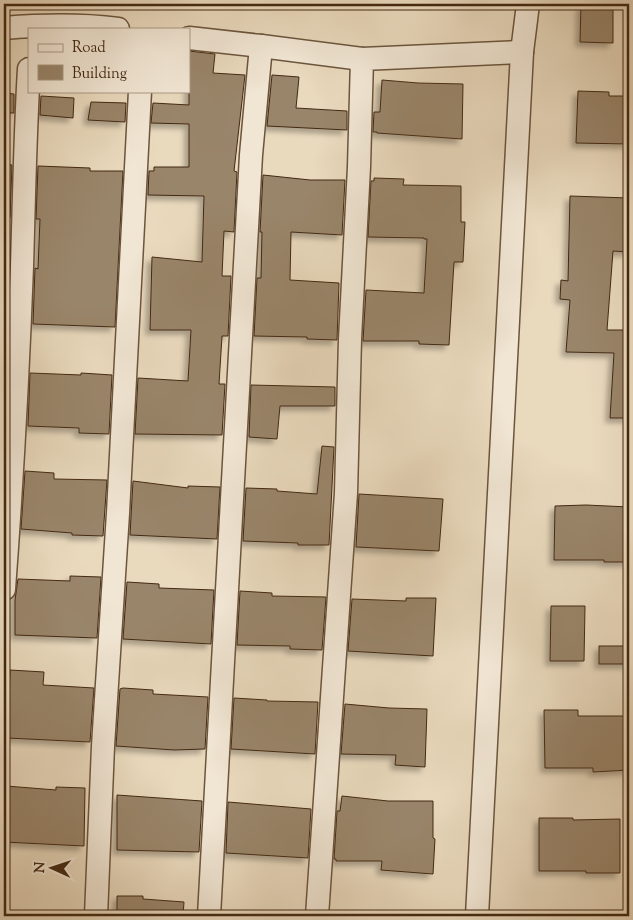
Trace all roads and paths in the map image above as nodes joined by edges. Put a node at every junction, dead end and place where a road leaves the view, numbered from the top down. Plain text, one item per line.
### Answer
1 (528, 4) edge
2 (31, 27) edge
3 (4, 28) edge
4 (111, 28) edge
5 (190, 38) edge
6 (260, 46) junction
7 (522, 52) junction
8 (362, 59) junction
9 (28, 84) edge
10 (140, 92) edge
11 (4, 589) edge
12 (96, 916) edge
13 (209, 916) edge
14 (317, 916) edge
15 (477, 916) edge

1 - 7 street
2 - 3 street
2 - 4 street
5 - 6 street
6 - 8 street
6 - 13 street
7 - 8 street
7 - 15 street
8 - 14 street
9 - 11 street
10 - 12 street

